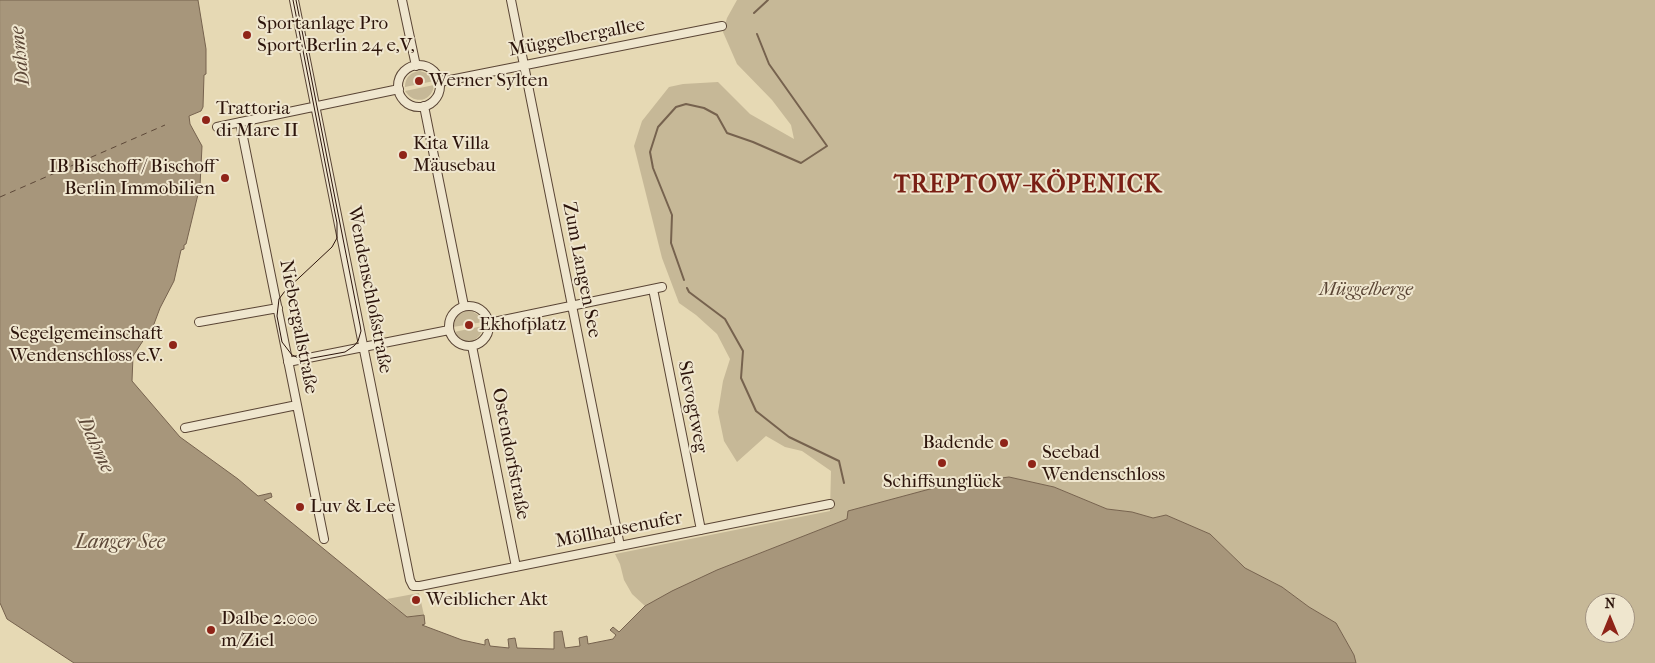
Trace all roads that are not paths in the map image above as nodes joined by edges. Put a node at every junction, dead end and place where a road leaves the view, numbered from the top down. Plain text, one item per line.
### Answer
1 (294, 0) edge
2 (402, 0) edge
3 (511, 0) edge
4 (722, 26) dead end
5 (524, 65) junction
6 (416, 66) junction
7 (440, 82) junction
8 (399, 89) junction
9 (316, 106) junction
10 (424, 106) junction
11 (240, 122) junction
12 (217, 126) dead end
13 (662, 287) dead end
14 (652, 289) junction
15 (464, 306) junction
16 (571, 306) junction
17 (278, 308) junction
18 (199, 322) dead end
19 (489, 323) junction
20 (449, 330) junction
21 (472, 346) junction
22 (364, 347) junction
23 (288, 362) junction
24 (297, 405) junction
25 (185, 428) dead end
26 (830, 504) dead end
27 (700, 530) junction
28 (324, 539) dead end
29 (620, 546) junction
30 (516, 568) junction
31 (413, 586) joint

1 - 9 street, Wendenschloßstraße
2 - 6 street
3 - 5 street, Zum Langen See
4 - 5 street, Müggelbergallee
5 - 7 street, Müggelbergallee
5 - 16 street, Zum Langen See
6 - 7 street
6 - 8 street
7 - 10 street
8 - 9 street
8 - 10 street
9 - 11 street
9 - 22 street, Wendenschloßstraße
10 - 15 street
11 - 12 street
11 - 17 street, Niebergallstraße
13 - 14 street
14 - 16 street
14 - 27 street, Slevogtweg
15 - 19 street
15 - 20 street
16 - 19 street
16 - 29 street, Zum Langen See
17 - 18 street
17 - 23 street, Niebergallstraße
19 - 21 street
20 - 21 street
20 - 22 street
21 - 30 street, Ostendorfstraße
22 - 23 street
22 - 31 street, Wendenschloßstraße
23 - 24 street, Niebergallstraße
24 - 25 street
24 - 28 street, Niebergallstraße
26 - 27 street, Möllhausenufer
27 - 29 street, Möllhausenufer
29 - 30 street, Möllhausenufer
30 - 31 street, Möllhausenufer

